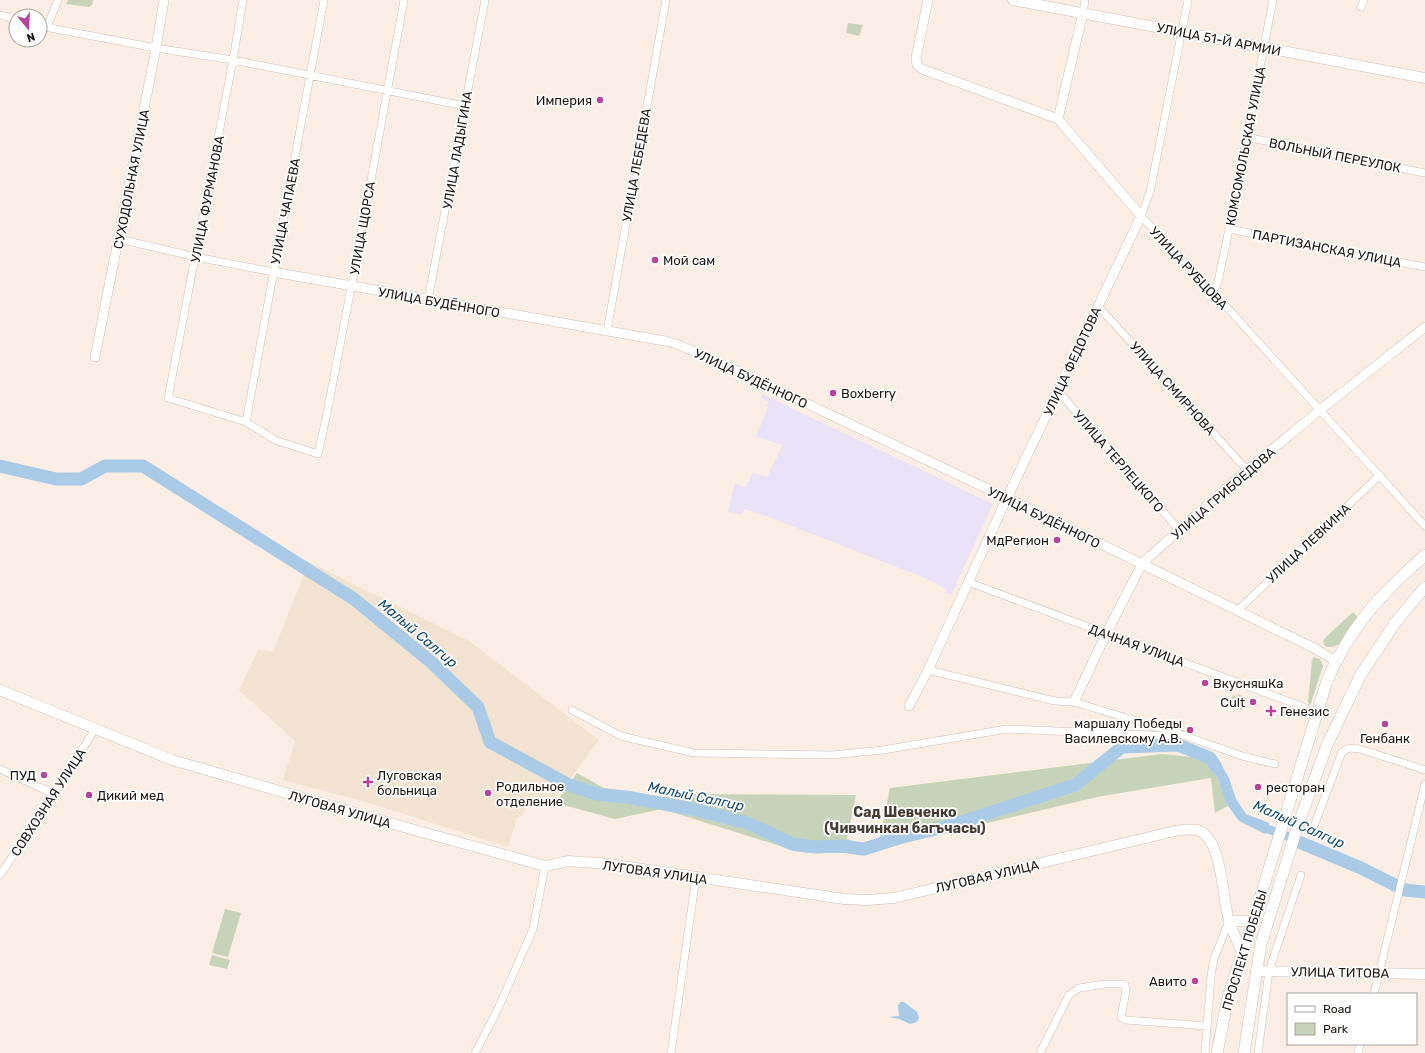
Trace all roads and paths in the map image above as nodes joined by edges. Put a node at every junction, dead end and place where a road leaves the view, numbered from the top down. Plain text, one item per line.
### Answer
1 (58, 0) edge
2 (164, 0) edge
3 (244, 0) edge
4 (324, 0) edge
5 (404, 0) edge
6 (485, 0) edge
7 (666, 0) edge
8 (928, 0) edge
9 (1013, 0) edge
10 (1085, 0) edge
11 (1188, 0) edge
12 (1273, 0) edge
13 (1364, 0) edge
14 (1361, 7) dead end
15 (1082, 13) junction
16 (48, 17) edge
17 (48, 27) edge
18 (1183, 32) junction
19 (156, 48) junction
20 (1264, 48) junction
21 (233, 60) junction
22 (310, 76) junction
23 (1425, 78) edge
24 (387, 90) junction
25 (464, 106) junction
26 (1058, 119) junction
27 (1246, 137) junction
28 (1425, 173) edge
29 (1141, 216) junction
30 (1229, 229) junction
31 (119, 239) junction
32 (196, 257) junction
33 (1425, 267) edge
34 (273, 272) junction
35 (351, 286) junction
36 (1213, 292) junction
37 (428, 300) junction
38 (1098, 306) junction
39 (1425, 327) edge
40 (607, 331) junction
41 (95, 357) dead end
42 (1058, 391) junction
43 (1320, 410) junction
44 (246, 422) junction
45 (1248, 470) junction
46 (1380, 475) junction
47 (1007, 498) junction
48 (1425, 526) edge
49 (1180, 531) junction
50 (1425, 555) edge
51 (1142, 564) junction
52 (968, 582) junction
53 (1425, 587) edge
54 (1237, 611) junction
55 (1106, 634) junction
56 (1336, 661) junction
57 (928, 670) junction
58 (0, 690) edge
59 (1074, 702) junction
60 (909, 706) dead end
61 (1306, 708) dead end
62 (572, 710) dead end
63 (95, 729) junction
64 (1180, 734) junction
65 (1275, 764) dead end
66 (0, 769) edge
67 (1425, 770) edge
68 (1425, 784) edge
69 (54, 794) junction
70 (1314, 826) dead end
71 (545, 866) junction
72 (0, 875) edge
73 (1301, 875) dead end
74 (696, 877) junction
75 (1229, 921) junction
76 (1252, 921) junction
77 (1242, 952) junction
78 (1256, 971) junction
79 (1269, 971) junction
80 (1380, 973) junction
81 (1425, 974) edge
82 (1374, 993) edge
83 (1207, 1026) junction
84 (476, 1053) edge
85 (671, 1053) edge
86 (1040, 1053) edge
87 (1205, 1053) edge
88 (1217, 1053) edge
89 (1244, 1053) edge
90 (1258, 1053) edge

1 - 16 street
2 - 19 street, СУХОДОЛЬНАЯ УЛИЦА
3 - 21 street, УЛИЦА ФУРМАНОВА
4 - 22 street, УЛИЦА ЧАПАЕВА
5 - 24 street, УЛИЦА ЩОРСА
6 - 25 street, УЛИЦА ЛАДЫГИНА
7 - 40 street, УЛИЦА ЛЕБЕДЕВА
8 - 26 street, УЛИЦА РУБЦОВА
9 - 15 main road, УЛИЦА 51-Й АРМИИ
10 - 15 street
11 - 18 street, УЛИЦА ФЕДОТОВА
12 - 20 street, КОМСОМОЛЬСКАЯ УЛИЦА
13 - 14 street
15 - 18 main road, УЛИЦА 51-Й АРМИИ
15 - 26 street
17 - 19 street
18 - 20 main road, УЛИЦА 51-Й АРМИИ
18 - 29 street, УЛИЦА ФЕДОТОВА
19 - 21 street
19 - 31 street, СУХОДОЛЬНАЯ УЛИЦА
20 - 23 main road, УЛИЦА 51-Й АРМИИ
20 - 27 street, КОМСОМОЛЬСКАЯ УЛИЦА
21 - 22 street
21 - 32 street, УЛИЦА ФУРМАНОВА
22 - 24 street
22 - 34 street, УЛИЦА ЧАПАЕВА
24 - 25 street
24 - 35 street, УЛИЦА ЩОРСА
25 - 37 street, УЛИЦА ЛАДЫГИНА
26 - 29 street, УЛИЦА РУБЦОВА
27 - 28 street, ВОЛЬНЫЙ ПЕРЕУЛОК
27 - 30 street, КОМСОМОЛЬСКАЯ УЛИЦА
29 - 36 street, УЛИЦА РУБЦОВА
29 - 38 street, УЛИЦА ФЕДОТОВА
30 - 33 street, ПАРТИЗАНСКАЯ УЛИЦА
30 - 36 street, КОМСОМОЛЬСКАЯ УЛИЦА
31 - 32 street, УЛИЦА БУДЁННОГО
31 - 41 street, СУХОДОЛЬНАЯ УЛИЦА
32 - 34 street, УЛИЦА БУДЁННОГО
32 - 44 street, УЛИЦА ФУРМАНОВА
34 - 35 street, УЛИЦА БУДЁННОГО
34 - 44 street, УЛИЦА ЧАПАЕВА
35 - 37 street, УЛИЦА БУДЁННОГО
35 - 44 street, УЛИЦА ЩОРСА
36 - 43 street, УЛИЦА РУБЦОВА
37 - 40 street, УЛИЦА БУДЁННОГО
38 - 42 street, УЛИЦА ФЕДОТОВА
38 - 45 street, УЛИЦА СМИРНОВА
39 - 43 street, УЛИЦА ГРИБОЕДОВА
40 - 47 street, УЛИЦА БУДЁННОГО
42 - 47 street, УЛИЦА ФЕДОТОВА
42 - 49 street, УЛИЦА ТЕРЛЕЦКОГО
43 - 45 street, УЛИЦА ГРИБОЕДОВА
43 - 46 street, УЛИЦА РУБЦОВА
45 - 49 street, УЛИЦА ГРИБОЕДОВА
46 - 48 street, УЛИЦА РУБЦОВА
46 - 54 street, УЛИЦА ЛЕВКИНА
47 - 51 street, УЛИЦА БУДЁННОГО
47 - 52 street, УЛИЦА ФЕДОТОВА
49 - 51 street, УЛИЦА ГРИБОЕДОВА
50 - 56 main road
51 - 54 street, УЛИЦА БУДЁННОГО
51 - 55 street, УЛИЦА ГРИБОЕДОВА
52 - 55 street, ДАЧНАЯ УЛИЦА
52 - 57 street, УЛИЦА ФЕДОТОВА
53 - 78 main road, ПРОСПЕКТ ПОБЕДЫ
54 - 56 street, УЛИЦА БУДЁННОГО
55 - 59 street, УЛИЦА ГРИБОЕДОВА
55 - 61 street, ДАЧНАЯ УЛИЦА
56 - 76 main road, ПРОСПЕКТ ПОБЕДЫ
57 - 59 street
57 - 60 street, УЛИЦА ФЕДОТОВА
58 - 63 main road, ЛУГОВАЯ УЛИЦА
59 - 64 street
62 - 64 street
63 - 69 street, СОВХОЗНАЯ УЛИЦА
63 - 71 main road, ЛУГОВАЯ УЛИЦА
64 - 65 street
66 - 69 street
67 - 70 street
68 - 80 street
69 - 72 street, СОВХОЗНАЯ УЛИЦА
71 - 74 main road, ЛУГОВАЯ УЛИЦА
71 - 84 street
73 - 79 street
74 - 75 main road, ЛУГОВАЯ УЛИЦА
74 - 85 street
75 - 76 main road
75 - 77 main road, ЛУГОВАЯ УЛИЦА
75 - 83 street
76 - 77 main road, ПРОСПЕКТ ПОБЕДЫ
77 - 88 main road, ПРОСПЕКТ ПОБЕДЫ
78 - 79 main road, УЛИЦА ТИТОВА
78 - 89 main road, ПРОСПЕКТ ПОБЕДЫ
79 - 80 main road, УЛИЦА ТИТОВА
79 - 90 street
80 - 81 main road, УЛИЦА ТИТОВА
80 - 82 street
83 - 86 street
83 - 87 street

